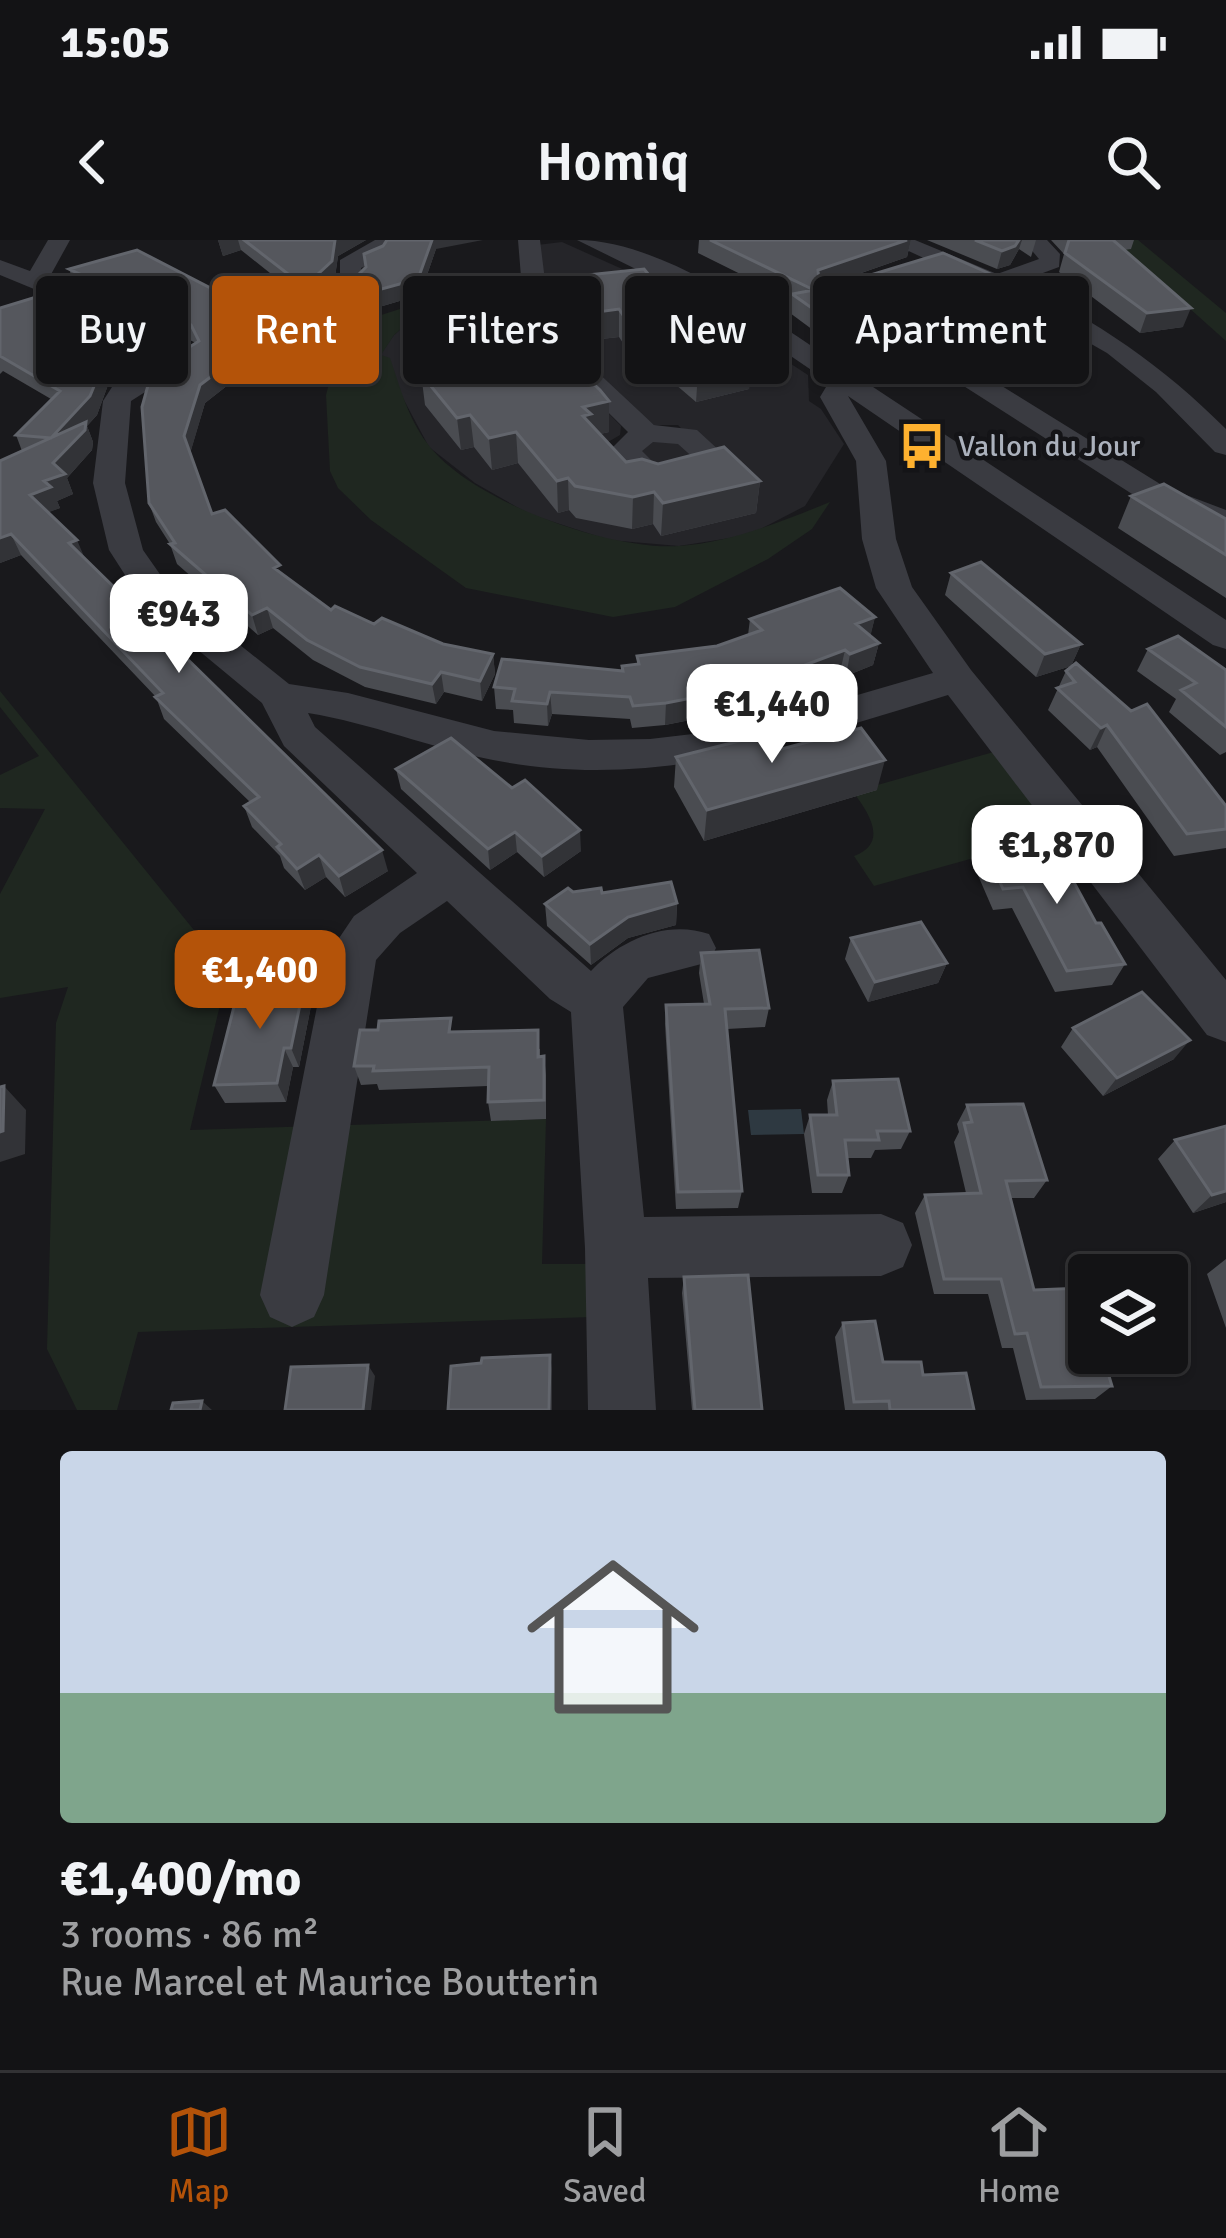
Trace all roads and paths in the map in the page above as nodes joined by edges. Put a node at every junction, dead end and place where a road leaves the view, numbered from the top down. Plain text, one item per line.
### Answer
1 (59, 240) edge
2 (387, 240) edge
3 (529, 240) edge
4 (588, 240) edge
5 (896, 240) edge
6 (1034, 240) edge
7 (940, 259) junction
8 (0, 267) edge
9 (896, 273) edge
10 (43, 276) edge
11 (351, 276) edge
12 (981, 276) edge
13 (1016, 276) edge
14 (36, 293) edge
15 (1089, 331) edge
16 (813, 360) edge
17 (142, 384) edge
18 (845, 384) edge
19 (851, 384) edge
20 (979, 384) edge
21 (646, 434) dead end
22 (1226, 446) edge
23 (1226, 522) edge
24 (1226, 637) edge
25 (957, 679) junction
26 (278, 695) junction
27 (451, 875) junction
28 (691, 948) dead end
29 (1226, 1018) edge
30 (599, 1027) junction
31 (881, 1245) dead end
32 (616, 1248) junction
33 (292, 1295) dead end
34 (622, 1410) edge

1 - 10 street
2 - 11 street
3 - 21 street
4 - 16 street
5 - 7 street
6 - 13 street
7 - 9 street
7 - 12 street
8 - 14 street
15 - 22 street
17 - 26 street
18 - 25 street
19 - 24 street
20 - 23 street
25 - 26 street
25 - 29 street
26 - 27 street
27 - 30 street
27 - 33 street
28 - 30 street
30 - 32 street
31 - 32 street
32 - 34 street

